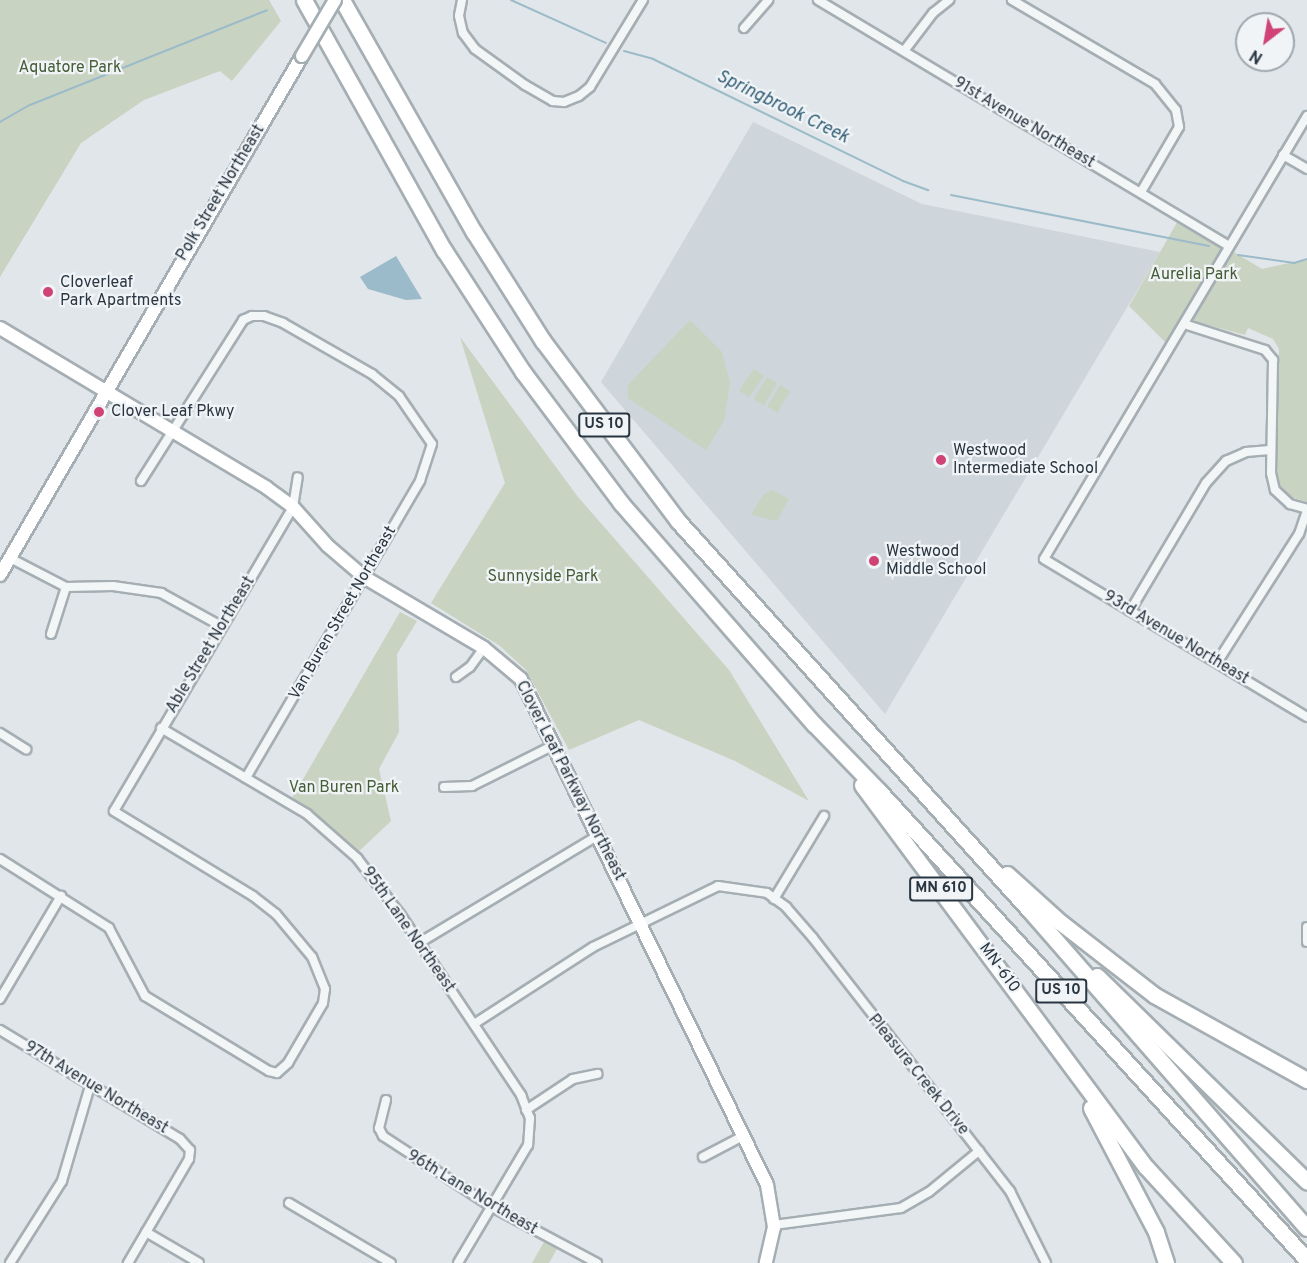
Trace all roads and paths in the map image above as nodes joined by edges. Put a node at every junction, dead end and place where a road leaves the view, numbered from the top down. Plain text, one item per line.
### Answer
1 (304, 0) edge
2 (335, 0) edge
3 (342, 0) edge
4 (462, 0) edge
5 (642, 0) edge
6 (768, 0) edge
7 (949, 0) edge
8 (1012, 0) edge
9 (822, 1) edge
10 (744, 27) dead end
11 (904, 51) junction
12 (1307, 116) edge
13 (1283, 155) junction
14 (1307, 169) edge
15 (1141, 192) junction
16 (1230, 246) junction
17 (1184, 324) junction
18 (0, 328) edge
19 (105, 392) junction
20 (171, 431) junction
21 (1270, 450) junction
22 (298, 477) dead end
23 (141, 481) dead end
24 (293, 507) junction
25 (1307, 510) edge
26 (10, 558) junction
27 (0, 574) edge
28 (364, 577) junction
29 (66, 587) junction
30 (1130, 611) junction
31 (221, 626) junction
32 (51, 634) dead end
33 (484, 648) junction
34 (1218, 661) junction
35 (456, 677) dead end
36 (1307, 717) edge
37 (814, 724) junction
38 (161, 728) junction
39 (0, 734) edge
40 (554, 745) junction
41 (26, 749) dead end
42 (246, 778) junction
43 (444, 787) dead end
44 (931, 802) junction
45 (824, 816) dead end
46 (599, 836) junction
47 (0, 859) edge
48 (234, 885) junction
49 (61, 896) junction
50 (240, 897) dead end
51 (774, 899) junction
52 (1032, 913) junction
53 (642, 925) junction
54 (1307, 927) edge
55 (1306, 940) edge
56 (420, 943) junction
57 (0, 999) edge
58 (474, 1024) junction
59 (0, 1030) edge
60 (1219, 1032) junction
61 (1063, 1058) junction
62 (1307, 1070) edge
63 (597, 1074) dead end
64 (1307, 1080) edge
65 (90, 1086) junction
66 (386, 1100) dead end
67 (526, 1110) junction
68 (743, 1136) junction
69 (979, 1151) junction
70 (703, 1157) dead end
71 (1307, 1182) edge
72 (289, 1203) dead end
73 (492, 1207) junction
74 (774, 1225) junction
75 (1307, 1228) edge
76 (146, 1232) junction
77 (1307, 1260) edge
78 (10, 1263) edge
79 (128, 1263) edge
80 (199, 1263) edge
81 (391, 1263) edge
82 (458, 1263) edge
83 (597, 1263) edge
84 (766, 1263) edge
85 (1046, 1263) edge
86 (1166, 1263) edge
87 (1234, 1263) edge

1 - 37 highway, US 10
2 - 19 street, Polk Street Northeast, bridge
3 - 44 highway, US 10
4 - 5 street
6 - 10 street
7 - 11 street
8 - 15 street
9 - 11 street, 91st Avenue Northeast
11 - 15 street, 91st Avenue Northeast
12 - 13 street
13 - 14 street
13 - 16 street
15 - 16 street, 91st Avenue Northeast
16 - 17 street
17 - 21 street
17 - 30 street, 93rd Avenue Northeast
18 - 19 street, Clover Leaf Parkway Northeast
19 - 20 street, Clover Leaf Parkway Northeast
19 - 26 street, Polk Street Northeast
20 - 23 street
20 - 24 street, Clover Leaf Parkway Northeast
20 - 28 street, Van Buren Street Northeast
21 - 25 street
21 - 30 street
22 - 24 street, Able Street Northeast
24 - 28 street, Clover Leaf Parkway Northeast
24 - 31 street, Able Street Northeast
25 - 34 street
26 - 27 street, Polk Street Northeast
26 - 29 street
28 - 33 street, Clover Leaf Parkway Northeast
28 - 42 street, Van Buren Street Northeast
29 - 31 street
29 - 32 street
30 - 34 street, 93rd Avenue Northeast
31 - 38 street, Able Street Northeast
33 - 35 street
33 - 40 street, Clover Leaf Parkway Northeast
34 - 36 street, 93rd Avenue Northeast
37 - 61 highway, MN-610 / MN 610
37 - 77 highway, US 10
38 - 42 street, 95th Lane Northeast
38 - 48 street, Able Street Northeast
39 - 41 street
40 - 43 street
40 - 46 street, Clover Leaf Parkway Northeast
42 - 56 street, 95th Lane Northeast
44 - 52 highway, US 10
44 - 60 highway
45 - 51 street
46 - 53 street, Clover Leaf Parkway Northeast
46 - 56 street
47 - 49 street
48 - 49 street
48 - 50 street
49 - 57 street
51 - 53 street
51 - 69 street, Pleasure Creek Drive
52 - 71 highway
52 - 75 highway, US 10
53 - 58 street
53 - 68 street, Clover Leaf Parkway Northeast
54 - 55 street
56 - 58 street, 95th Lane Northeast
58 - 67 street, 95th Lane Northeast
59 - 65 street, 97th Avenue Northeast
60 - 62 highway
60 - 64 highway
61 - 86 highway
61 - 87 highway, MN-610 / MN 610
63 - 67 street
65 - 76 street, 97th Avenue Northeast
65 - 78 street
66 - 73 street, 96th Lane Northeast
67 - 73 street, 95th Lane Northeast
68 - 70 street
68 - 74 street, Clover Leaf Parkway Northeast
69 - 74 street
69 - 85 street, Pleasure Creek Drive
72 - 81 street
73 - 82 street, 95th Lane Northeast
73 - 83 street, 96th Lane Northeast
74 - 84 street, Clover Leaf Parkway Northeast
76 - 79 street
76 - 80 street

